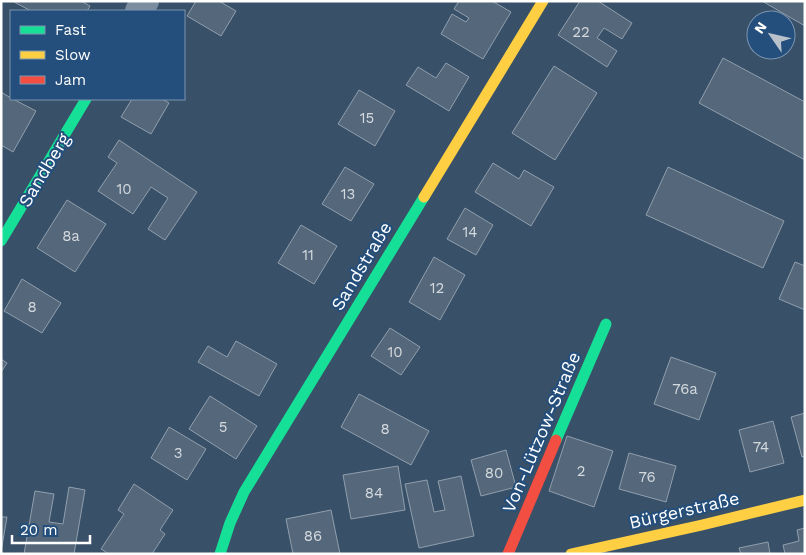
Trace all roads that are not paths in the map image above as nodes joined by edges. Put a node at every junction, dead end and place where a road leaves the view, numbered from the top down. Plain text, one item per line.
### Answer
1 (543, 1) edge
2 (85, 100) edge
3 (1, 240) edge
4 (606, 324) dead end
5 (805, 500) edge
6 (220, 554) edge
7 (508, 554) edge
8 (570, 554) edge

1 - 6 street, Sandstraße
2 - 3 street, Sandberg
4 - 7 street, Von-Lützow-Straße
5 - 8 street, Bürgerstraße

